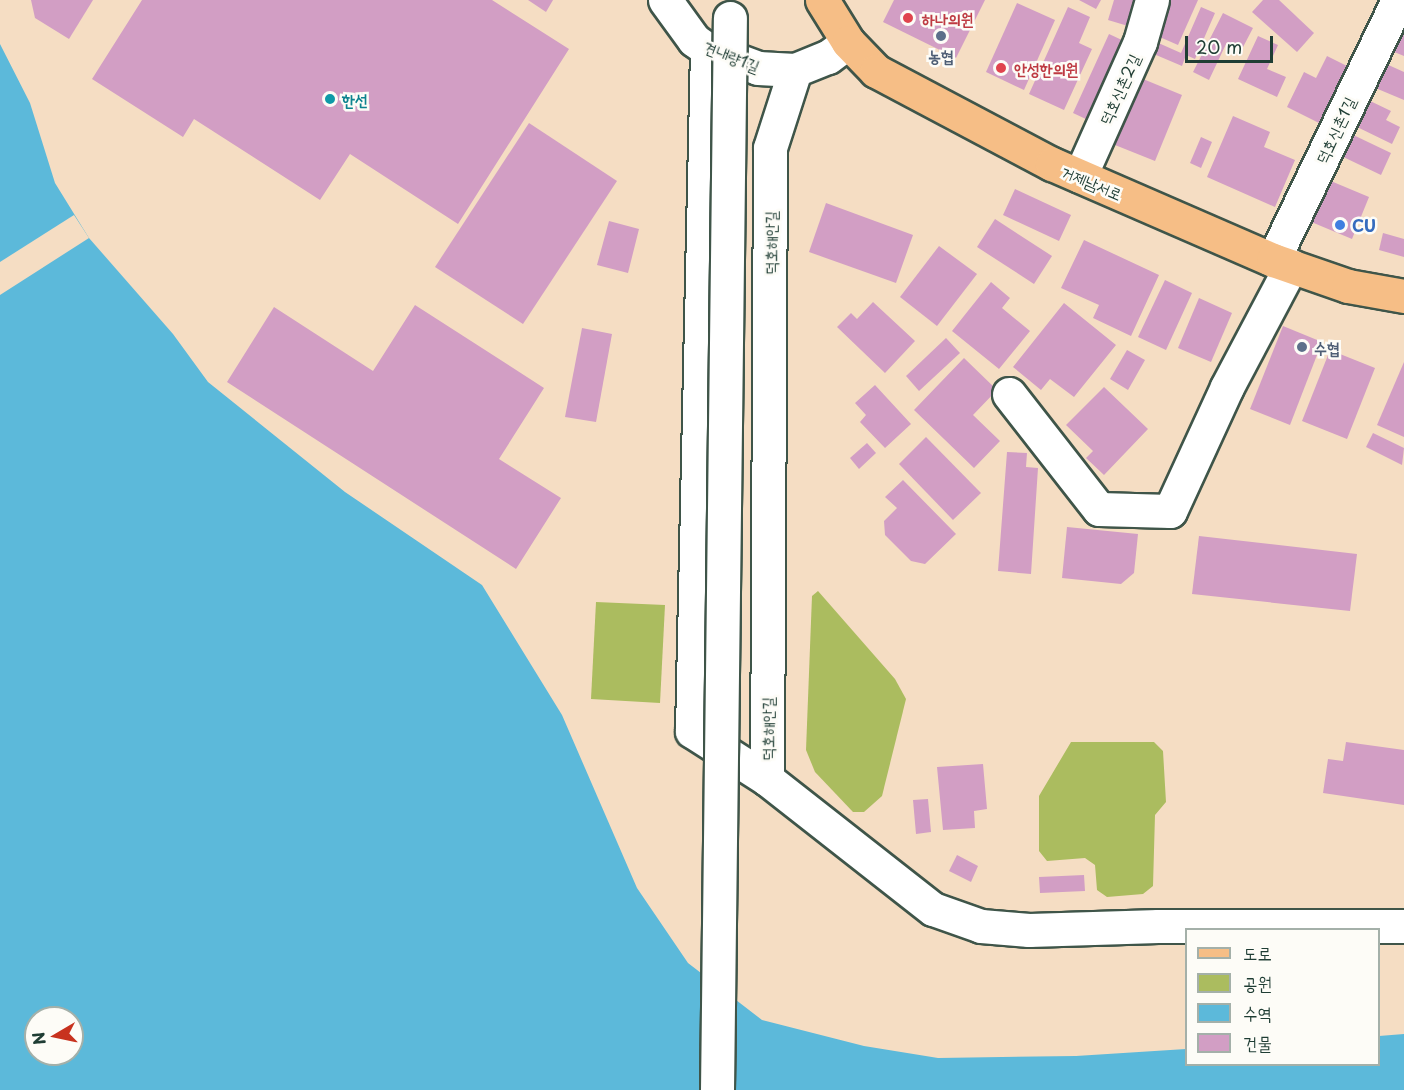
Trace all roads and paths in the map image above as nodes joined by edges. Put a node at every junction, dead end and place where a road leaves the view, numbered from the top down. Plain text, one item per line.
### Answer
1 (665, 0) edge
2 (822, 0) edge
3 (1152, 0) edge
4 (1398, 0) edge
5 (731, 9) edge
6 (848, 42) junction
7 (707, 49) junction
8 (795, 70) junction
9 (1080, 176) junction
10 (1282, 263) junction
11 (1404, 296) edge
12 (1009, 394) dead end
13 (767, 779) junction
14 (1404, 926) edge
15 (717, 1090) edge

1 - 7 street, 견내량1길
2 - 6 main road, 거제남서로
3 - 9 street, 덕호신촌2길
4 - 10 street, 덕호신촌1길
5 - 15 street, bridge
6 - 8 street, 견내량1길
6 - 9 main road, 거제남서로
7 - 8 street, 견내량1길
7 - 13 street
8 - 13 street, 덕호해안길
9 - 10 main road, 거제남서로
10 - 11 main road, 거제남서로
10 - 12 street, 덕호신촌1길
13 - 14 street, 덕호해안길

